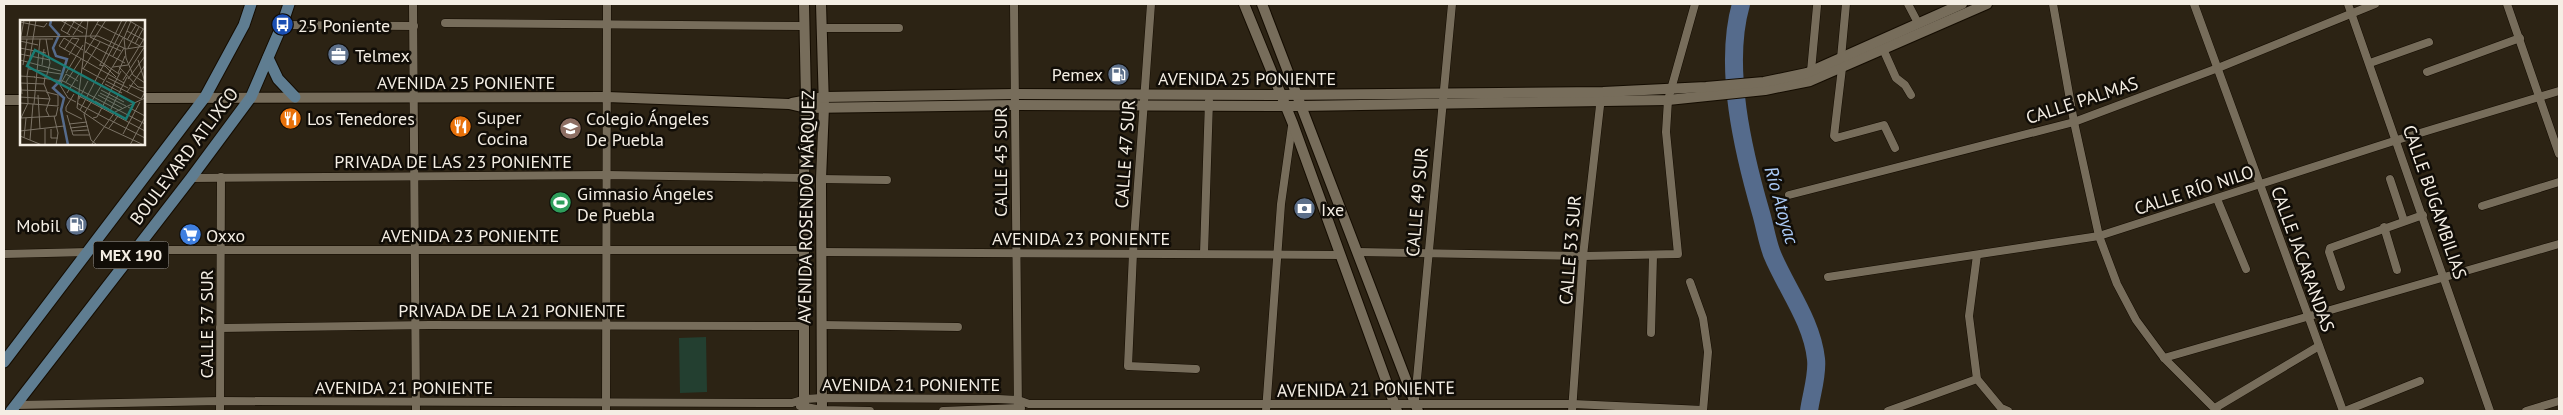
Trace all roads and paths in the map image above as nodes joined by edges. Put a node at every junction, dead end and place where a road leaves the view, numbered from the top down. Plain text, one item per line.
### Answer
1 (251, 4) edge
2 (288, 4) edge
3 (414, 4) edge
4 (607, 4) edge
5 (804, 4) edge
6 (821, 4) edge
7 (1014, 4) edge
8 (1151, 4) edge
9 (1244, 4) edge
10 (1262, 4) edge
11 (1452, 4) edge
12 (1695, 4) edge
13 (1846, 4) edge
14 (1908, 4) edge
15 (1962, 4) edge
16 (1988, 4) edge
17 (2053, 4) edge
18 (2194, 4) edge
19 (2348, 4) edge
20 (2375, 4) edge
21 (2507, 4) edge
22 (1818, 6) dead end
23 (2352, 13) junction
24 (445, 23) dead end
25 (1918, 23) junction
26 (282, 25) junction
27 (607, 25) junction
28 (414, 26) junction
29 (804, 26) junction
30 (821, 28) junction
31 (899, 28) dead end
32 (2520, 38) junction
33 (2429, 42) dead end
34 (1883, 49) junction
35 (268, 58) junction
36 (1841, 63) junction
37 (2370, 63) junction
38 (2218, 68) junction
39 (1811, 71) junction
40 (2427, 72) dead end
41 (1765, 86) junction
42 (2559, 91) edge
43 (1442, 93) junction
44 (1209, 94) junction
45 (1280, 95) junction
46 (1297, 95) junction
47 (1669, 95) junction
48 (1911, 95) dead end
49 (2540, 96) junction
50 (205, 97) junction
51 (251, 97) junction
52 (295, 97) junction
53 (607, 97) junction
54 (1601, 97) junction
55 (145, 98) edge
56 (414, 99) junction
57 (1016, 99) junction
58 (1144, 99) junction
59 (4, 100) edge
60 (20, 100) edge
61 (824, 102) junction
62 (806, 104) junction
63 (1441, 105) junction
64 (1209, 106) junction
65 (1285, 106) junction
66 (1301, 106) junction
67 (2074, 122) junction
68 (1293, 124) junction
69 (2397, 140) junction
70 (1895, 148) dead end
71 (2559, 154) edge
72 (414, 175) junction
73 (607, 175) junction
74 (192, 178) junction
75 (220, 178) junction
76 (804, 178) junction
77 (821, 179) junction
78 (2390, 179) dead end
79 (887, 180) dead end
80 (2559, 182) edge
81 (2260, 184) junction
82 (1788, 196) dead end
83 (2217, 199) junction
84 (2482, 206) dead end
85 (2423, 215) junction
86 (2404, 221) junction
87 (2384, 227) junction
88 (2099, 236) junction
89 (2559, 244) edge
90 (135, 250) junction
91 (221, 250) junction
92 (416, 250) junction
93 (606, 250) junction
94 (805, 250) junction
95 (88, 252) junction
96 (821, 252) junction
97 (1358, 252) junction
98 (1133, 253) junction
99 (1204, 253) junction
100 (1427, 253) junction
101 (4, 254) edge
102 (1015, 254) junction
103 (1277, 254) junction
104 (1340, 255) junction
105 (1977, 255) junction
106 (1583, 256) junction
107 (1653, 256) junction
108 (2246, 269) dead end
109 (2397, 270) dead end
110 (2444, 276) junction
111 (1828, 277) dead end
112 (1690, 282) dead end
113 (2341, 287) dead end
114 (2308, 315) junction
115 (416, 325) junction
116 (821, 325) junction
117 (607, 326) junction
118 (805, 326) junction
119 (958, 327) dead end
120 (220, 328) junction
121 (1651, 333) dead end
122 (2319, 346) junction
123 (2164, 358) junction
124 (4, 362) edge
125 (1196, 369) dead end
126 (1977, 379) junction
127 (2420, 381) dead end
128 (822, 398) junction
129 (220, 401) junction
130 (2559, 401) edge
131 (416, 402) junction
132 (606, 402) junction
133 (804, 406) edge
134 (1018, 407) edge
135 (1396, 407) edge
136 (1416, 407) edge
137 (13, 408) edge
138 (1266, 408) edge
139 (1572, 408) edge
140 (2216, 409) edge
141 (1703, 410) edge
142 (220, 411) edge
143 (416, 411) edge
144 (606, 411) edge
145 (822, 411) edge
146 (870, 411) edge
147 (943, 411) edge
148 (1888, 411) edge
149 (2008, 411) edge
150 (2344, 411) edge
151 (2490, 411) edge
152 (2526, 411) edge

1 - 50 main road, BOULEVARD ATLIXCO / MEX 190
2 - 26 main road, BOULEVARD ATLIXCO / MEX 190
3 - 28 street
4 - 27 street
5 - 29 main road, AVENIDA ROSENDO MÁRQUEZ
6 - 30 main road, AVENIDA ROSENDO MÁRQUEZ
7 - 57 street, CALLE 45 SUR
8 - 58 street, CALLE 47 SUR
9 - 45 main road
10 - 46 main road
11 - 43 street, CALLE 49 SUR
12 - 47 street
13 - 36 street
14 - 25 street
15 - 25 main road
16 - 34 main road
17 - 67 street
18 - 38 street, CALLE JACARANDAS
19 - 23 street, CALLE BUGAMBILIAS
20 - 23 street, CALLE PALMAS
21 - 32 street
22 - 39 street
23 - 37 street, CALLE BUGAMBILIAS
23 - 38 street, CALLE PALMAS
24 - 27 street
25 - 36 main road
26 - 28 street
26 - 35 main road, BOULEVARD ATLIXCO / MEX 190
27 - 29 street
27 - 53 street
28 - 56 street
29 - 62 main road, AVENIDA ROSENDO MÁRQUEZ
30 - 31 street
30 - 61 main road, AVENIDA ROSENDO MÁRQUEZ
32 - 40 street
32 - 49 street
33 - 37 street
34 - 36 main road
34 - 48 street
35 - 51 main road, BOULEVARD ATLIXCO / MEX 190
35 - 52 main road
36 - 39 main road
36 - 41 main road
36 - 70 street
37 - 69 street, CALLE BUGAMBILIAS
38 - 67 street, CALLE PALMAS
38 - 81 street, CALLE JACARANDAS
39 - 41 main road
41 - 47 main road, AVENIDA 25 PONIENTE
42 - 49 street, CALLE RÍO NILO
43 - 46 main road, AVENIDA 25 PONIENTE
43 - 54 main road, AVENIDA 25 PONIENTE
43 - 63 street, CALLE 49 SUR
44 - 45 main road, AVENIDA 25 PONIENTE
44 - 58 main road, AVENIDA 25 PONIENTE
44 - 64 street
45 - 46 main road, AVENIDA 25 PONIENTE
45 - 65 main road
46 - 66 main road
47 - 54 main road, AVENIDA 25 PONIENTE
47 - 107 street
49 - 69 street, CALLE RÍO NILO
49 - 71 street
50 - 51 main road, AVENIDA 25 PONIENTE
50 - 55 main road, AVENIDA 25 PONIENTE
50 - 95 main road, BOULEVARD ATLIXCO / MEX 190
51 - 52 main road, AVENIDA 25 PONIENTE
51 - 74 main road, BOULEVARD ATLIXCO / MEX 190
52 - 56 main road, AVENIDA 25 PONIENTE
53 - 56 main road, AVENIDA 25 PONIENTE
53 - 62 main road, AVENIDA 25 PONIENTE
53 - 73 street
54 - 63 main road, AVENIDA 25 PONIENTE
54 - 106 street, CALLE 53 SUR
56 - 72 street
57 - 58 main road, AVENIDA 25 PONIENTE
57 - 61 main road, AVENIDA 25 PONIENTE
57 - 102 street, CALLE 45 SUR
58 - 64 main road, AVENIDA 25 PONIENTE
58 - 98 street, CALLE 47 SUR
59 - 60 main road
61 - 62 main road, AVENIDA 25 PONIENTE
61 - 77 main road, AVENIDA ROSENDO MÁRQUEZ
62 - 76 main road, AVENIDA ROSENDO MÁRQUEZ
63 - 66 main road, AVENIDA 25 PONIENTE
63 - 100 street, CALLE 49 SUR
64 - 65 main road, AVENIDA 25 PONIENTE
64 - 99 street
65 - 66 main road, AVENIDA 25 PONIENTE
65 - 68 main road
66 - 97 main road
67 - 82 street, CALLE PALMAS
67 - 88 street
68 - 103 street
68 - 104 main road
69 - 81 street, CALLE RÍO NILO
69 - 85 street, CALLE BUGAMBILIAS
72 - 73 street, PRIVADA DE LAS 23 PONIENTE
72 - 75 street, PRIVADA DE LAS 23 PONIENTE
72 - 92 street
73 - 76 street, PRIVADA DE LAS 23 PONIENTE
73 - 93 street
74 - 75 street, PRIVADA DE LAS 23 PONIENTE
74 - 90 main road, BOULEVARD ATLIXCO / MEX 190
75 - 91 street, CALLE 37 SUR
76 - 94 main road, AVENIDA ROSENDO MÁRQUEZ
77 - 79 street
77 - 96 main road, AVENIDA ROSENDO MÁRQUEZ
78 - 86 street
80 - 84 street
81 - 83 street, CALLE RÍO NILO
81 - 114 street, CALLE JACARANDAS
83 - 88 street, CALLE RÍO NILO
83 - 108 street
85 - 86 street
85 - 110 street, CALLE BUGAMBILIAS
86 - 87 street
87 - 109 street
87 - 113 street
88 - 105 street, CALLE RÍO NILO
88 - 123 street
89 - 110 street
90 - 91 street, AVENIDA 23 PONIENTE
90 - 137 main road, BOULEVARD ATLIXCO / MEX 190
91 - 92 street, AVENIDA 23 PONIENTE
91 - 120 street, CALLE 37 SUR
92 - 93 street, AVENIDA 23 PONIENTE
92 - 115 street
93 - 94 street, AVENIDA 23 PONIENTE
93 - 117 street
94 - 118 main road, AVENIDA ROSENDO MÁRQUEZ
95 - 101 street
95 - 124 main road, BOULEVARD ATLIXCO / MEX 190
96 - 102 street, AVENIDA 23 PONIENTE
96 - 116 main road, AVENIDA ROSENDO MÁRQUEZ
97 - 100 street
97 - 136 main road
98 - 99 street, AVENIDA 23 PONIENTE
98 - 102 street, AVENIDA 23 PONIENTE
98 - 125 street, CALLE 47 SUR
99 - 103 street, AVENIDA 23 PONIENTE
100 - 106 street
100 - 136 street, CALLE 49 SUR
102 - 134 street, CALLE 45 SUR
103 - 104 street, AVENIDA 23 PONIENTE
103 - 138 street
104 - 135 main road
105 - 111 street, CALLE RÍO NILO
105 - 126 street
106 - 107 street
106 - 139 street, CALLE 53 SUR
107 - 121 street
110 - 114 street
110 - 151 street, CALLE BUGAMBILIAS
112 - 141 street
114 - 122 street, CALLE JACARANDAS
114 - 123 street
115 - 117 street, PRIVADA DE LA 21 PONIENTE
115 - 120 street, PRIVADA DE LA 21 PONIENTE
115 - 131 street
116 - 119 street
116 - 128 main road, AVENIDA ROSENDO MÁRQUEZ
117 - 118 street, PRIVADA DE LA 21 PONIENTE
117 - 132 street
118 - 133 main road, AVENIDA ROSENDO MÁRQUEZ
120 - 129 street, CALLE 37 SUR
122 - 140 street
122 - 150 street, CALLE JACARANDAS
123 - 140 street
126 - 148 street
126 - 149 street
127 - 150 street
128 - 133 street, AVENIDA 21 PONIENTE
128 - 134 street, AVENIDA 21 PONIENTE
128 - 145 main road, AVENIDA ROSENDO MÁRQUEZ
129 - 131 street, AVENIDA 21 PONIENTE
129 - 137 street, AVENIDA 21 PONIENTE
129 - 142 street, CALLE 37 SUR
130 - 152 street
131 - 132 street, AVENIDA 21 PONIENTE
131 - 143 street
132 - 133 street, AVENIDA 21 PONIENTE
132 - 144 street
133 - 145 street, AVENIDA 21 PONIENTE
134 - 138 street, AVENIDA 21 PONIENTE
134 - 147 street, AVENIDA 21 PONIENTE
135 - 136 street, AVENIDA 21 PONIENTE
135 - 138 street, AVENIDA 21 PONIENTE
136 - 139 street, AVENIDA 21 PONIENTE
139 - 141 street, AVENIDA 21 PONIENTE
145 - 146 street, AVENIDA 21 PONIENTE

